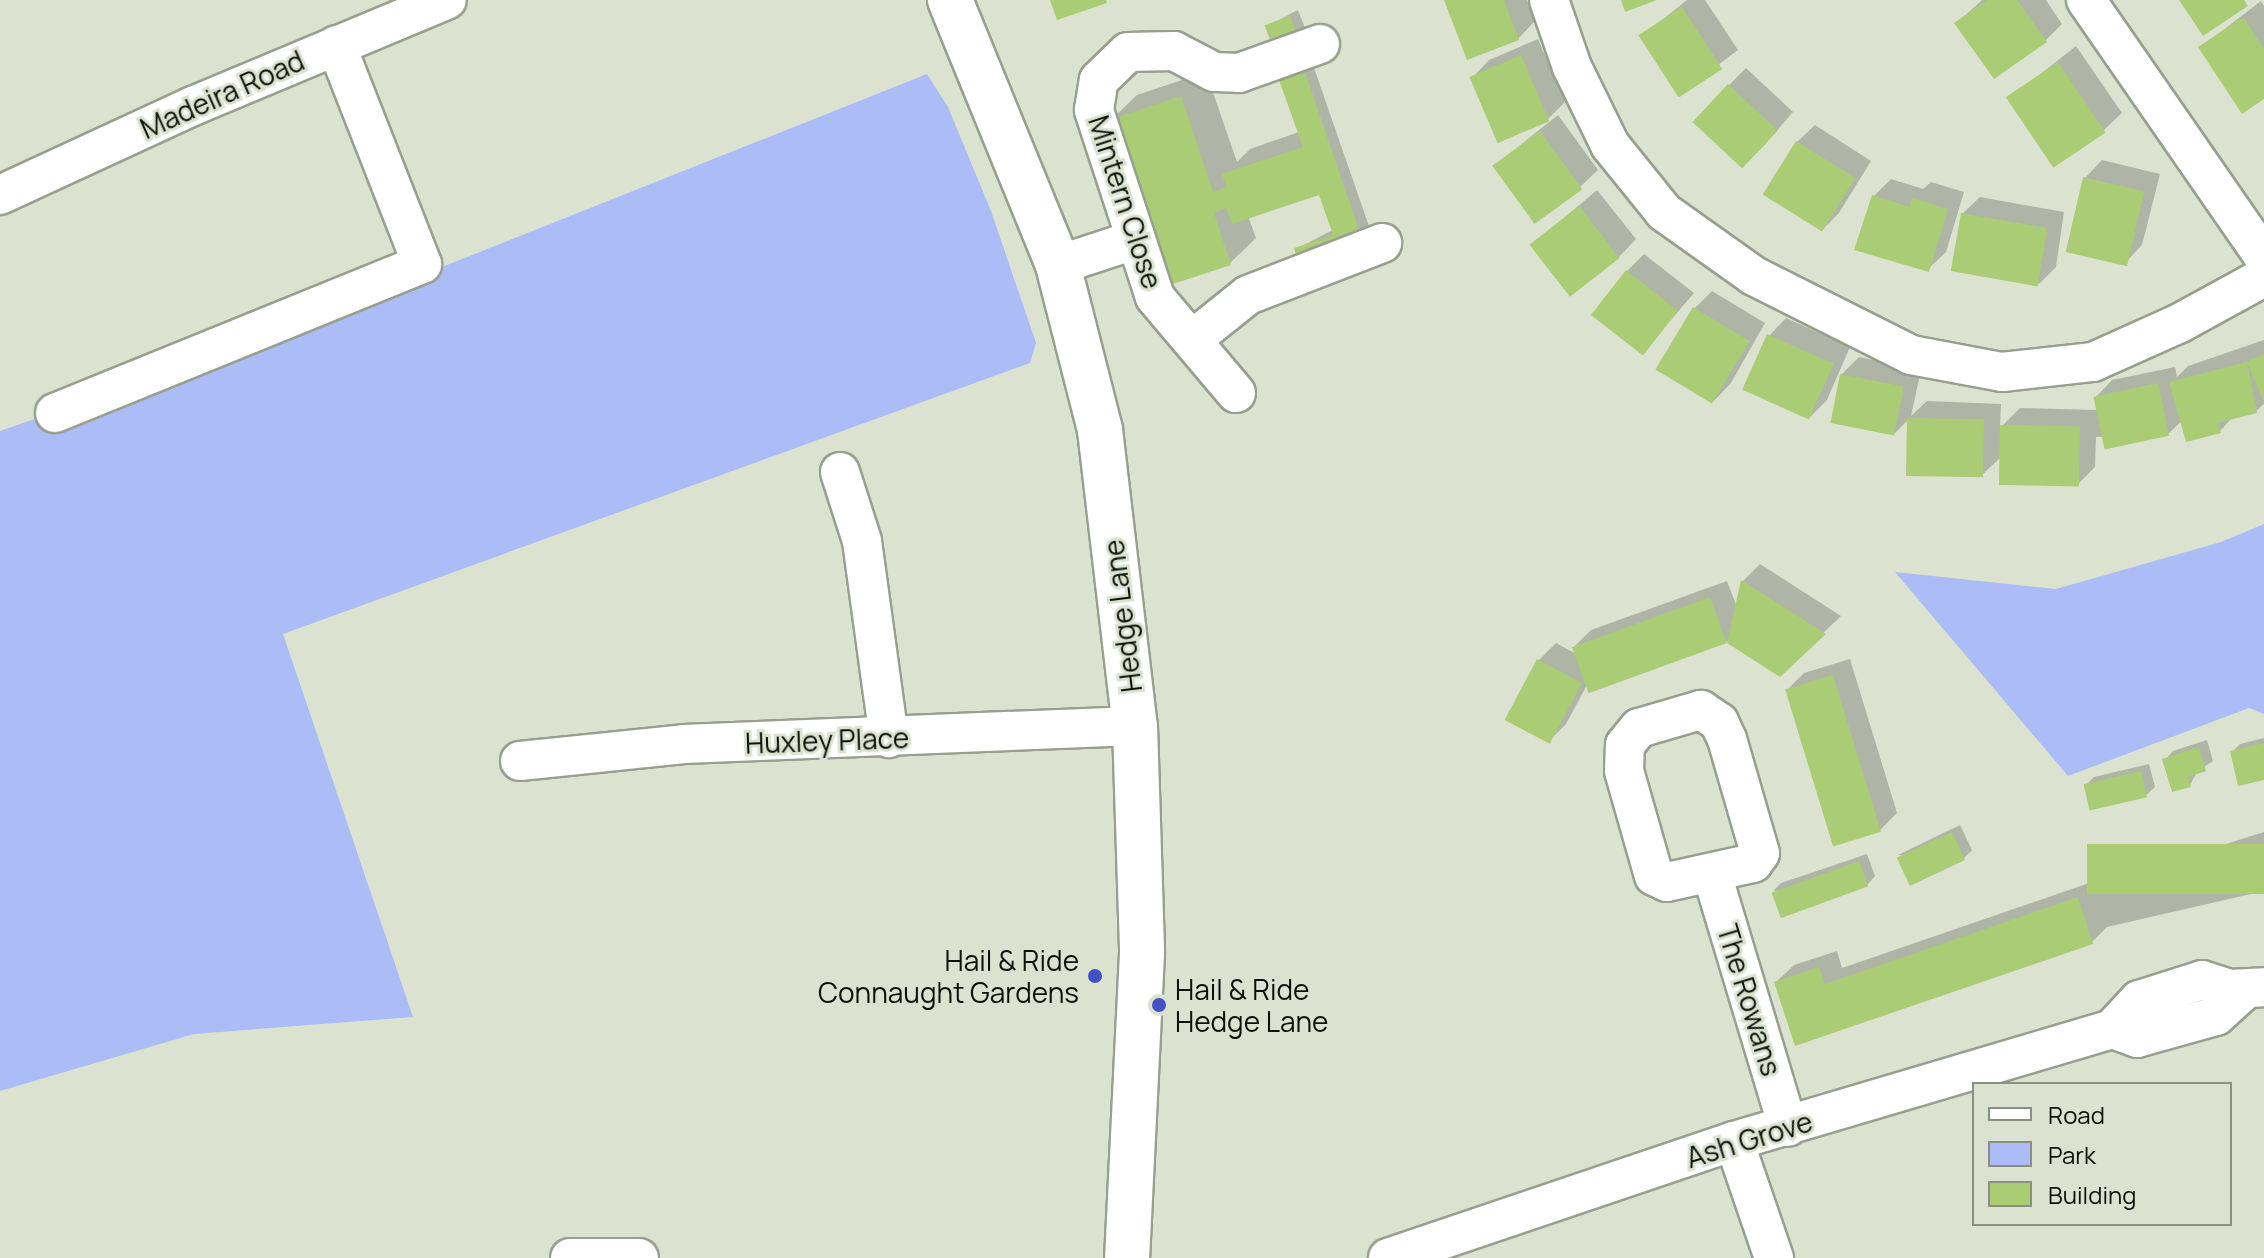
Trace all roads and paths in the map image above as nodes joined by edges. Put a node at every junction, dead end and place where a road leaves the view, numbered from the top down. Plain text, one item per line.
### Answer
1 (447, 0) edge
2 (950, 0) edge
3 (1549, 0) edge
4 (2086, 0) edge
5 (1320, 44) dead end
6 (336, 45) junction
7 (0, 195) edge
8 (1134, 240) junction
9 (1382, 243) dead end
10 (2264, 257) edge
11 (1058, 265) junction
12 (2264, 277) edge
13 (1193, 339) junction
14 (1236, 393) dead end
15 (55, 413) dead end
16 (840, 472) dead end
17 (1135, 726) junction
18 (889, 738) junction
19 (520, 761) dead end
20 (1712, 874) junction
21 (2255, 988) edge
22 (1788, 1127) junction
23 (1734, 1141) junction
24 (570, 1258) edge
25 (639, 1258) edge
26 (1127, 1258) edge
27 (1388, 1258) edge
28 (1774, 1258) edge

1 - 6 street, Madeira Road
2 - 11 main road, Hedge Lane
3 - 12 street
4 - 10 street
5 - 8 street, Mintern Close
6 - 7 street, Madeira Road
6 - 15 street
8 - 11 street
8 - 13 street, Mintern Close
9 - 13 street
11 - 17 main road, Hedge Lane
13 - 14 street, Mintern Close
16 - 18 street
17 - 18 street, Huxley Place
17 - 26 main road, Hedge Lane
18 - 19 street, Huxley Place
20 - 20 street
20 - 22 street, The Rowans
21 - 22 street, Ash Grove
22 - 23 street, Ash Grove
23 - 27 street, Ash Grove
23 - 28 street
24 - 25 street

